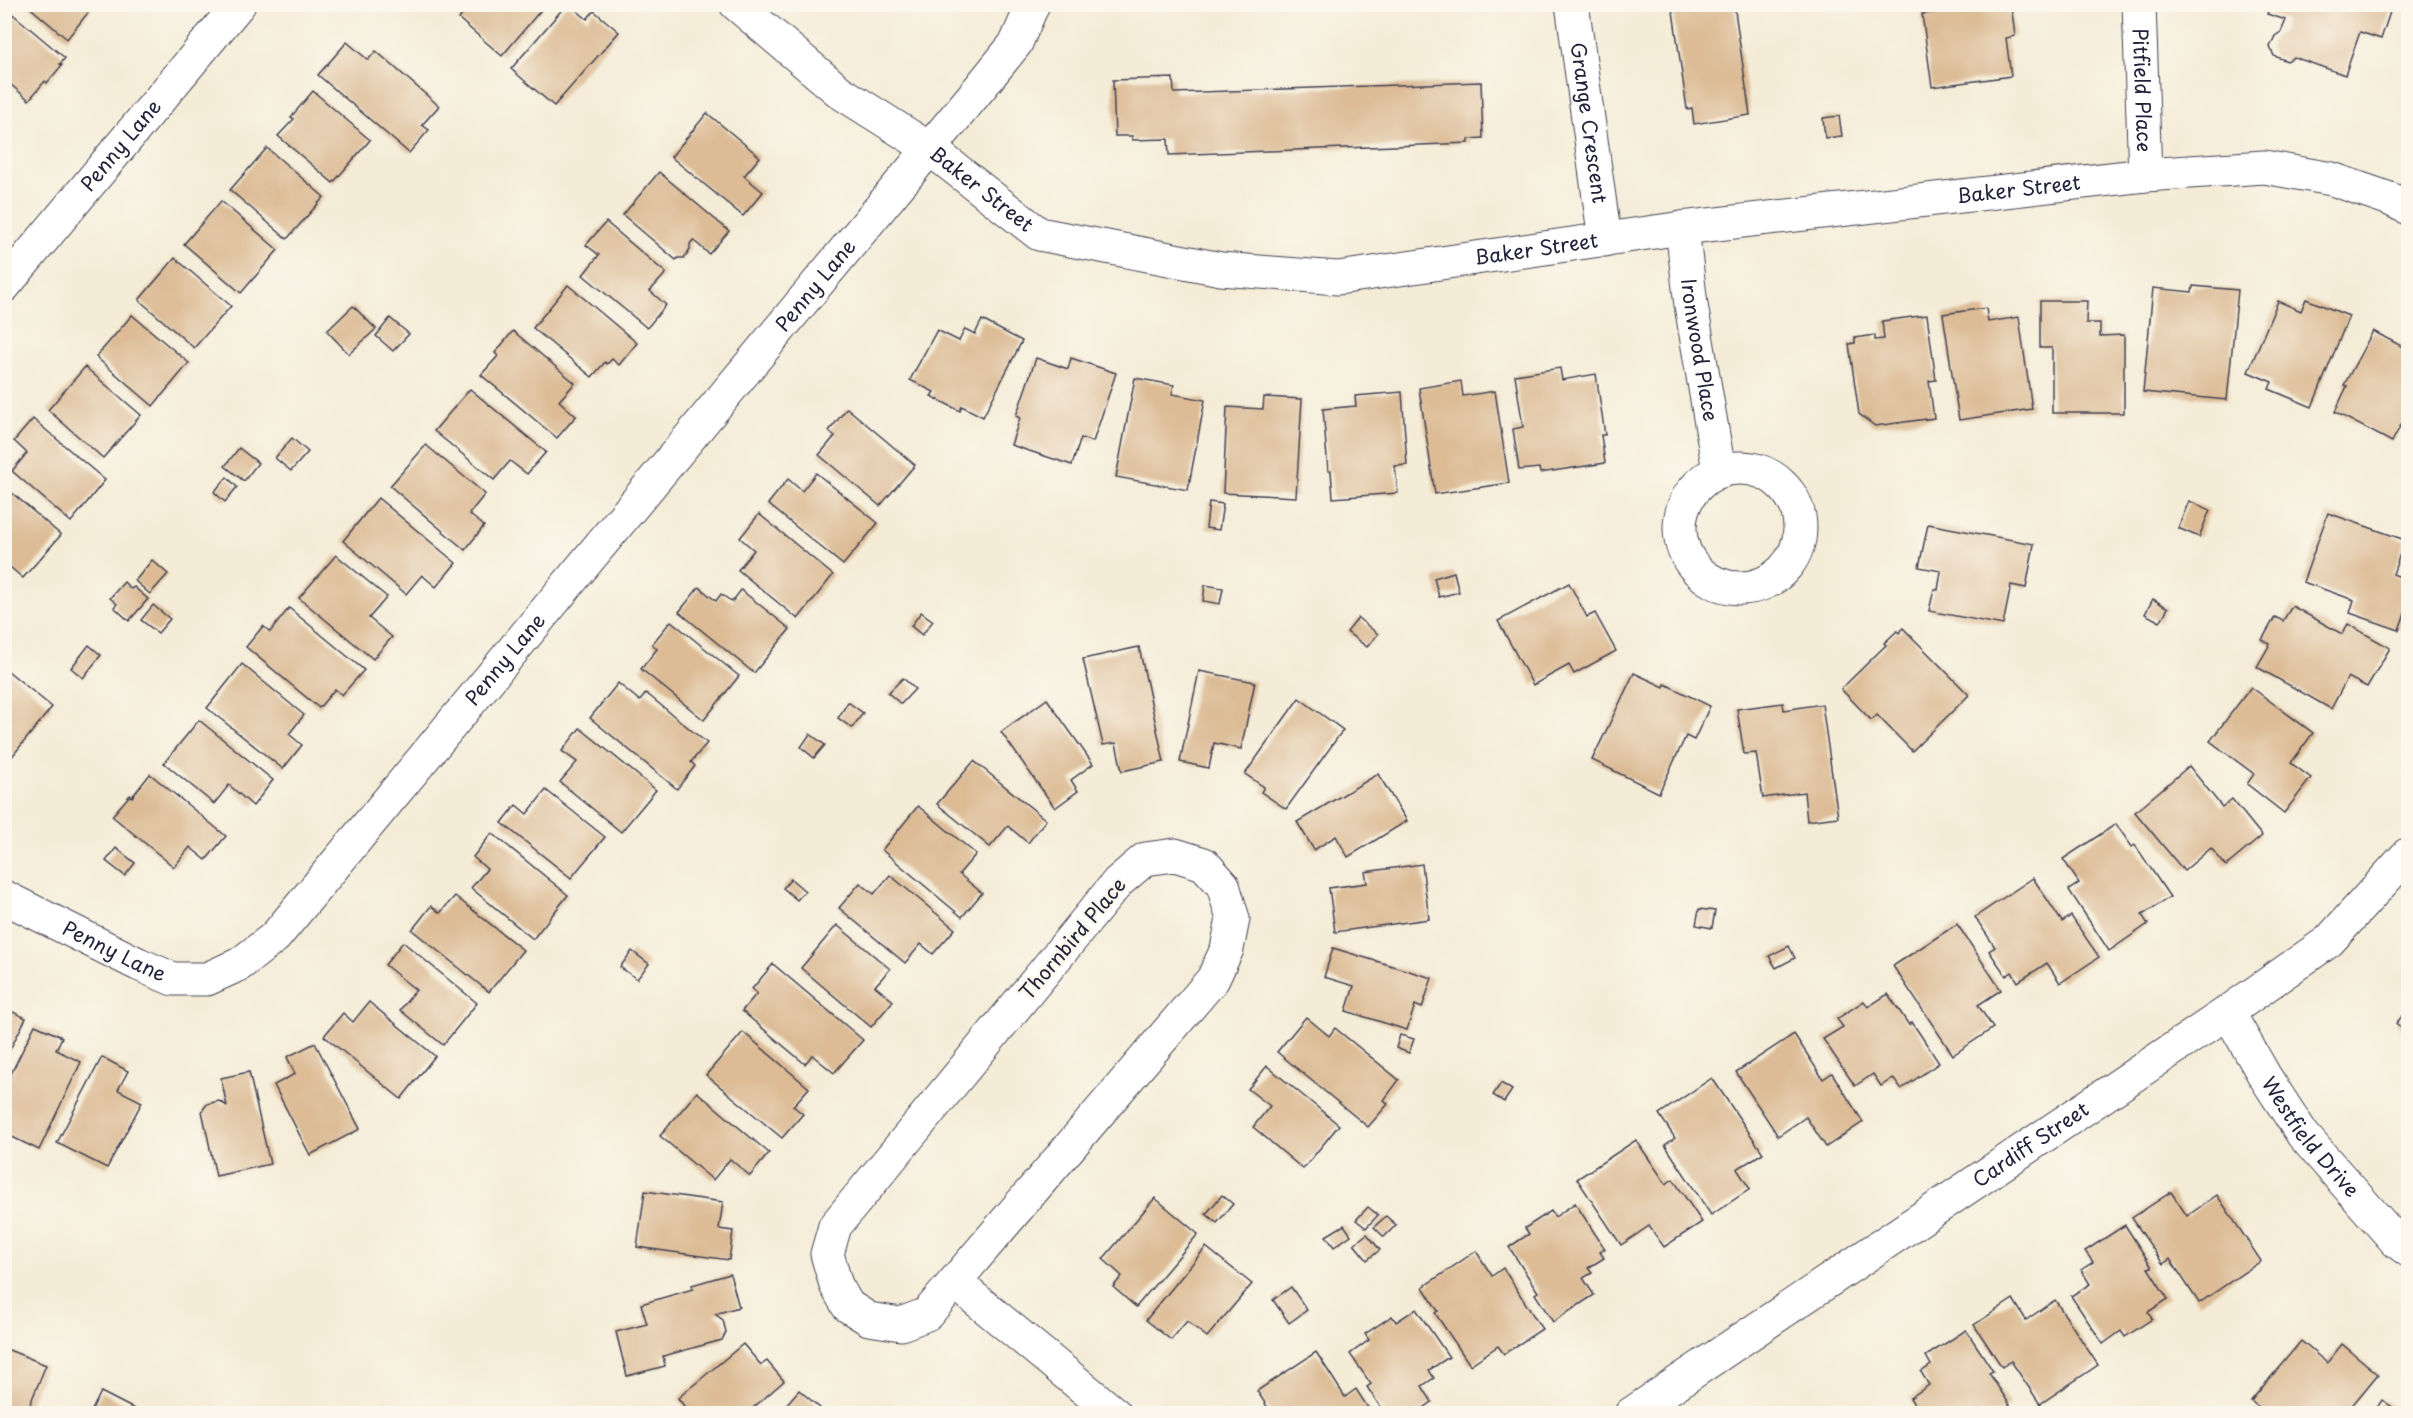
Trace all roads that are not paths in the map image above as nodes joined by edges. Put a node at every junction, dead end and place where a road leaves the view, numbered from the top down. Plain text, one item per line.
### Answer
1 (239, 4) edge
2 (736, 4) edge
3 (1033, 4) edge
4 (1572, 4) edge
5 (2139, 4) edge
6 (930, 149) junction
7 (2145, 175) junction
8 (2409, 208) edge
9 (1682, 228) junction
10 (1605, 240) junction
11 (4, 286) edge
12 (1719, 471) dead end
13 (2409, 854) edge
14 (4, 897) edge
15 (2228, 1012) junction
16 (2409, 1250) edge
17 (956, 1283) junction
18 (1116, 1413) edge
19 (1631, 1413) edge

1 - 11 street, Penny Lane
2 - 6 street, Baker Street
3 - 6 street
4 - 10 street, Grange Crescent
5 - 7 street, Pitfield Place
6 - 10 street, Baker Street
6 - 14 street, Penny Lane
7 - 8 street, Baker Street
7 - 9 street, Baker Street
9 - 10 street, Baker Street
9 - 12 street, Ironwood Place
13 - 15 street, Cardiff Street
15 - 16 street, Westfield Drive
15 - 19 street, Cardiff Street
17 - 17 street, Thornbird Place
17 - 18 street

